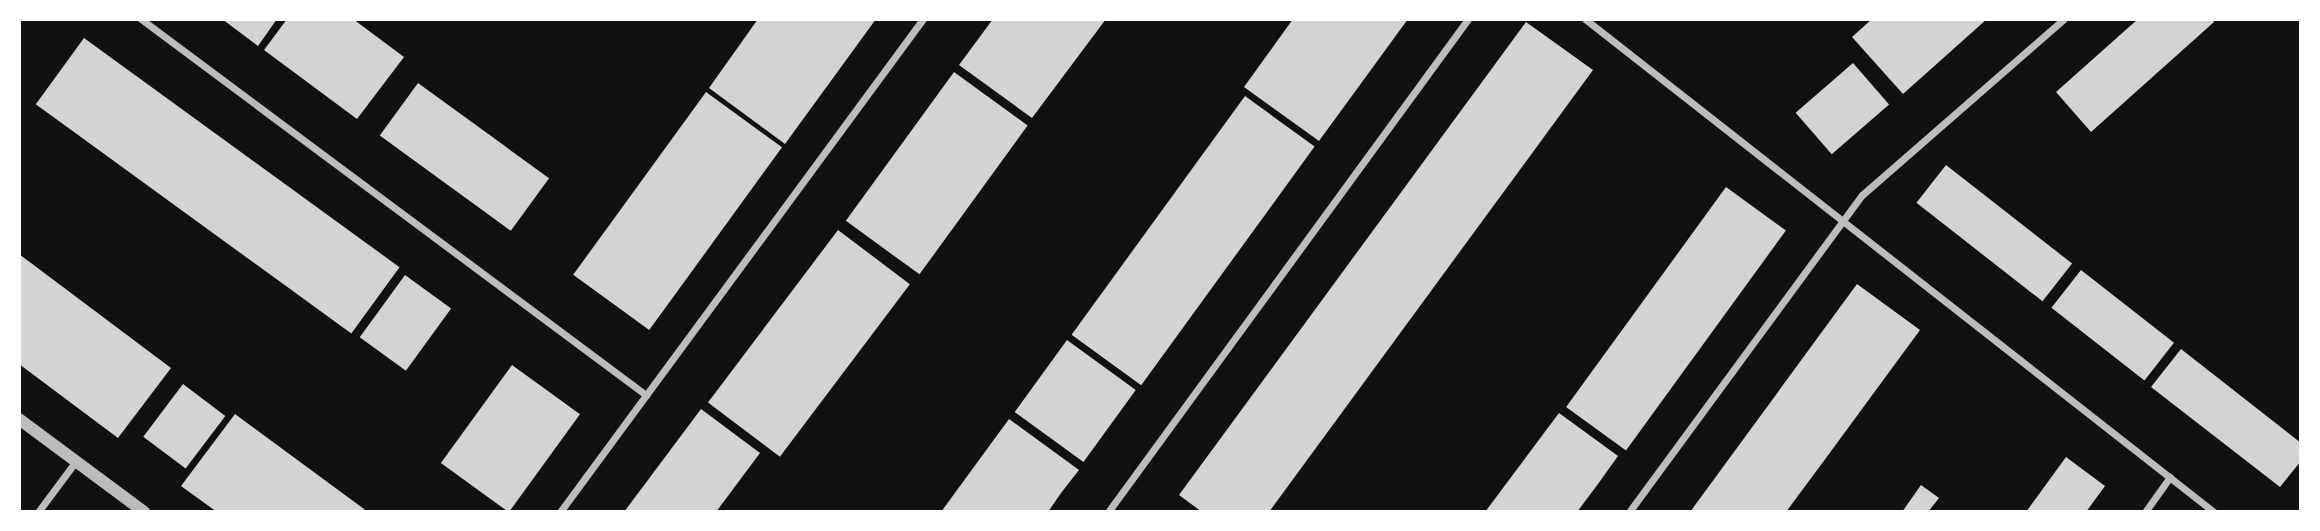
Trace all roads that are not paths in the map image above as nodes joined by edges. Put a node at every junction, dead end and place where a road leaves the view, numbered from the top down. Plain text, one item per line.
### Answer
1 (141, 19) edge
2 (923, 19) edge
3 (1468, 19) edge
4 (1585, 19) edge
5 (2064, 19) edge
6 (1843, 224) junction
7 (646, 395) junction
8 (19, 419) edge
9 (76, 460) junction
10 (2170, 477) junction
11 (38, 512) edge
12 (144, 512) edge
13 (560, 512) edge
14 (1108, 512) edge
15 (1629, 512) edge
16 (2145, 512) edge
17 (2214, 512) edge

1 - 7 street
2 - 7 street
3 - 14 street
4 - 6 street
5 - 6 street
6 - 10 street
6 - 15 street
7 - 13 street
8 - 9 street
9 - 11 street
9 - 12 street
10 - 16 street
10 - 17 street

